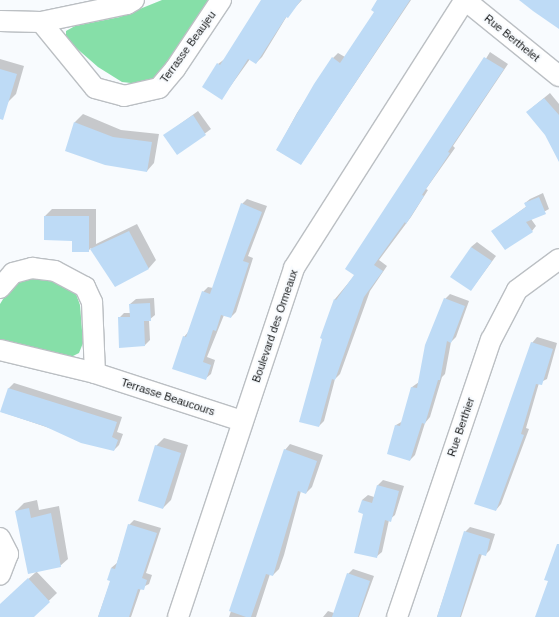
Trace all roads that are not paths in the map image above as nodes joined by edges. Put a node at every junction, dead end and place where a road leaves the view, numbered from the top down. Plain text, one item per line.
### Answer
1 (134, 0) edge
2 (221, 0) edge
3 (465, 0) edge
4 (0, 21) edge
5 (40, 22) junction
6 (559, 76) edge
7 (559, 259) edge
8 (0, 288) edge
9 (0, 350) edge
10 (95, 372) junction
11 (242, 421) junction
12 (0, 538) edge
13 (0, 575) edge
14 (178, 617) edge
15 (397, 617) edge

1 - 5 street
2 - 5 street, Terrasse Beaujeu
3 - 6 street, Rue Berthelet
3 - 11 street, Boulevard des Ormeaux
4 - 5 street
7 - 15 street, Rue Berthier
8 - 10 street
9 - 10 street, Terrasse Beaucours
10 - 11 street, Terrasse Beaucours
11 - 14 street, Boulevard des Ormeaux
12 - 13 street

